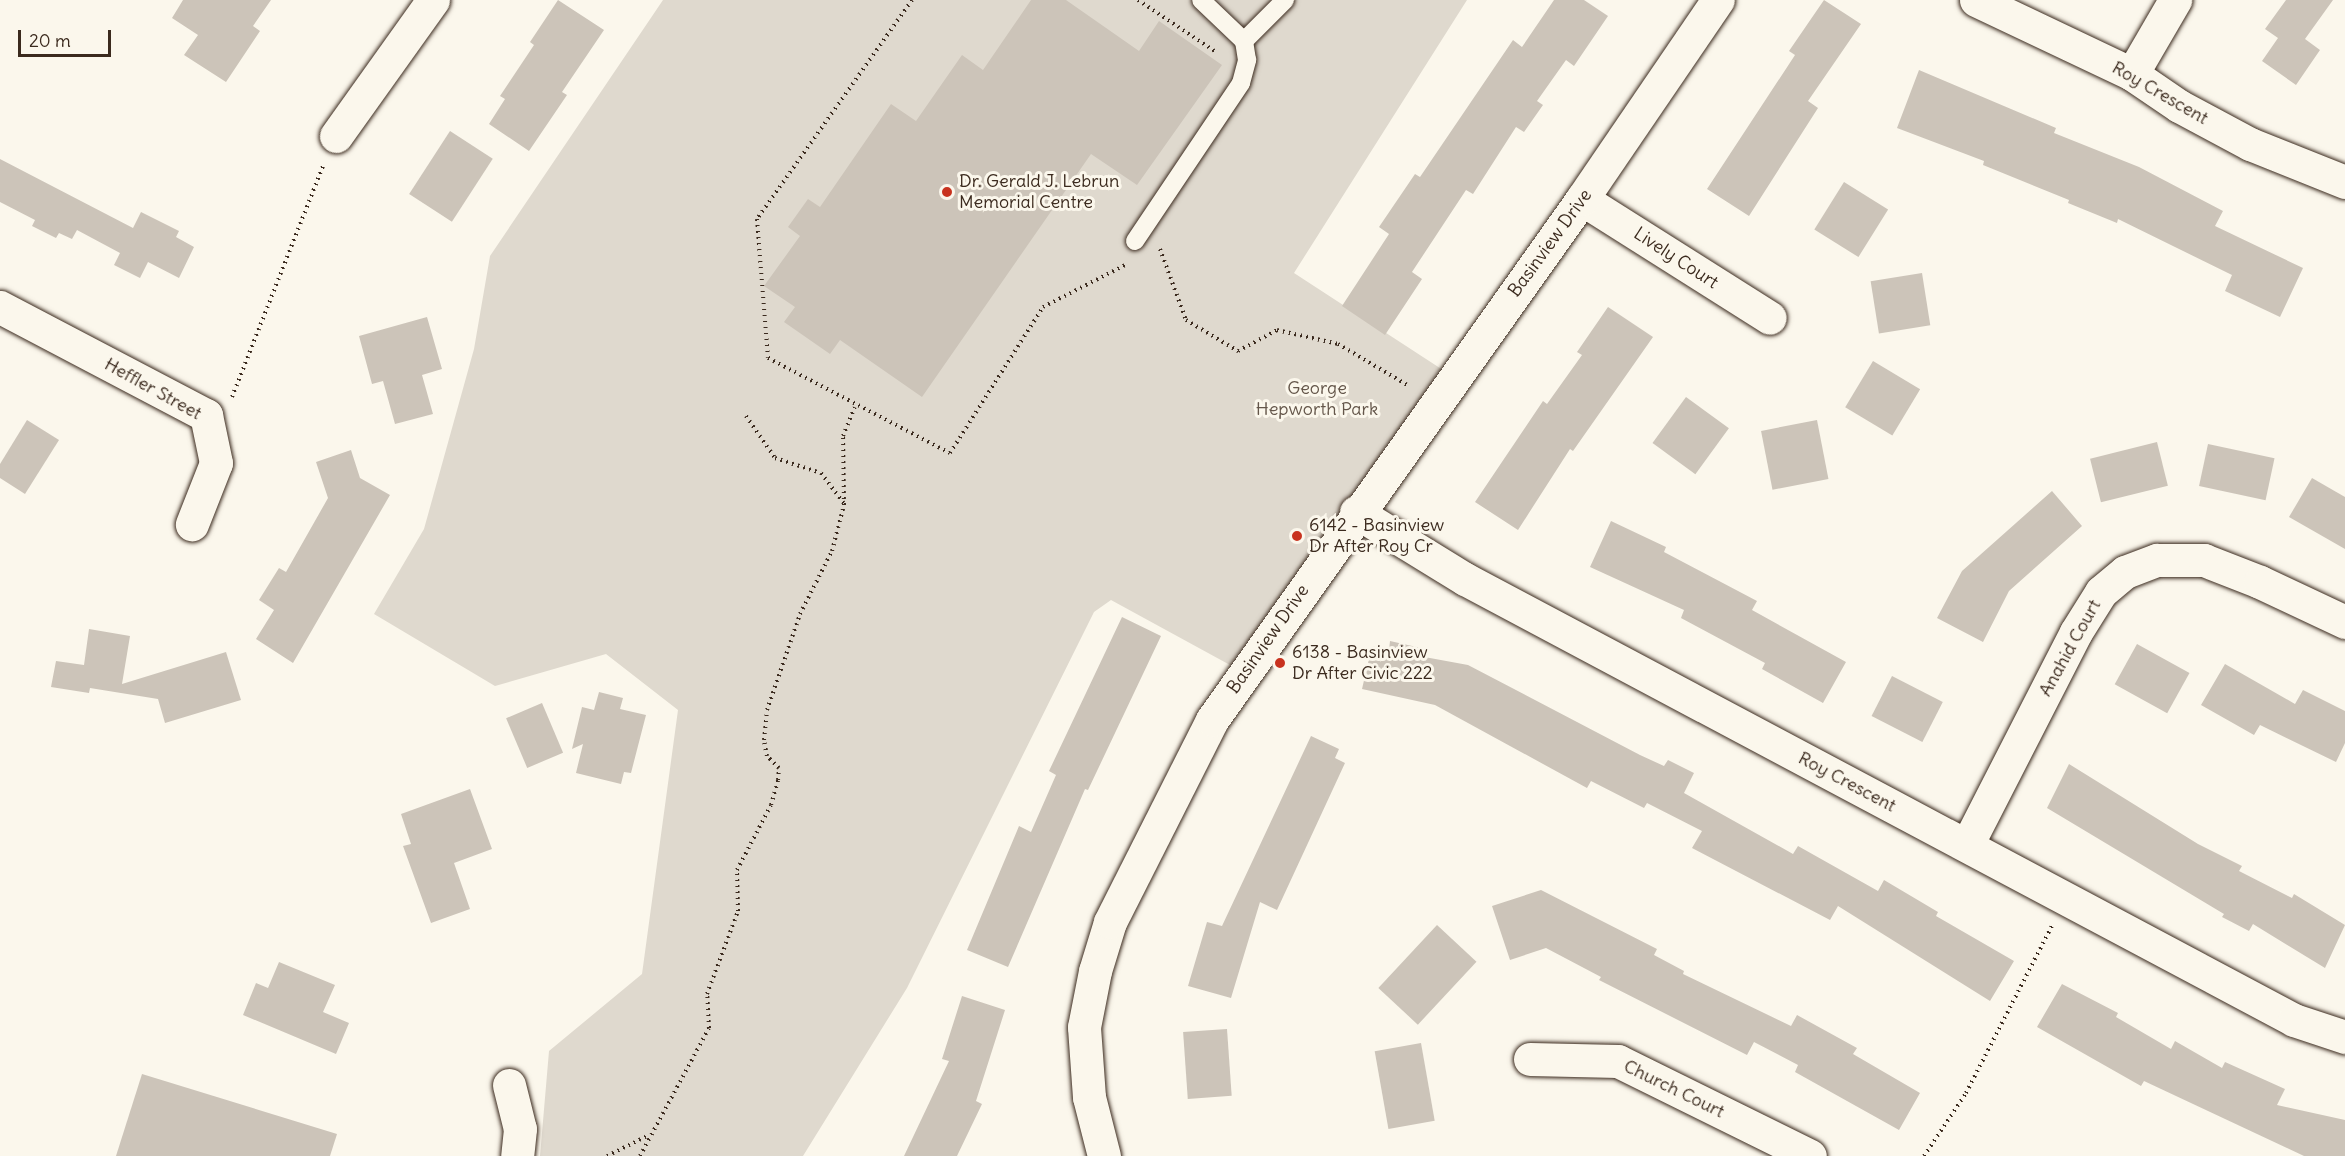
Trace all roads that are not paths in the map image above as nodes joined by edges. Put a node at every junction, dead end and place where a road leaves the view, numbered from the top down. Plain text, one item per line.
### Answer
1 (433, 0) edge
2 (1201, 0) edge
3 (1285, 0) edge
4 (1718, 0) edge
5 (1977, 0) edge
6 (2175, 0) edge
7 (1244, 41) junction
8 (2132, 74) junction
9 (336, 136) road end
10 (2345, 182) edge
11 (1582, 198) junction
12 (1140, 250) road end
13 (0, 307) edge
14 (1770, 318) dead end
15 (1356, 512) junction
16 (192, 524) dead end
17 (2345, 622) edge
18 (1967, 845) junction
19 (2345, 1037) edge
20 (1530, 1059) dead end
21 (508, 1085) dead end
22 (517, 1156) edge
23 (1104, 1156) edge
24 (1810, 1156) edge

1 - 9 street
2 - 7 lane
3 - 7 lane
4 - 11 street, Basinview Drive
5 - 8 street, Roy Crescent
6 - 8 street
7 - 12 lane
8 - 10 street, Roy Crescent
11 - 14 street, Lively Court
11 - 15 street, Basinview Drive
13 - 16 street, Heffler Street
15 - 18 street, Roy Crescent
15 - 23 street, Basinview Drive
17 - 18 street, Anahid Court
18 - 19 street, Roy Crescent
20 - 24 street, Church Court
21 - 22 street

